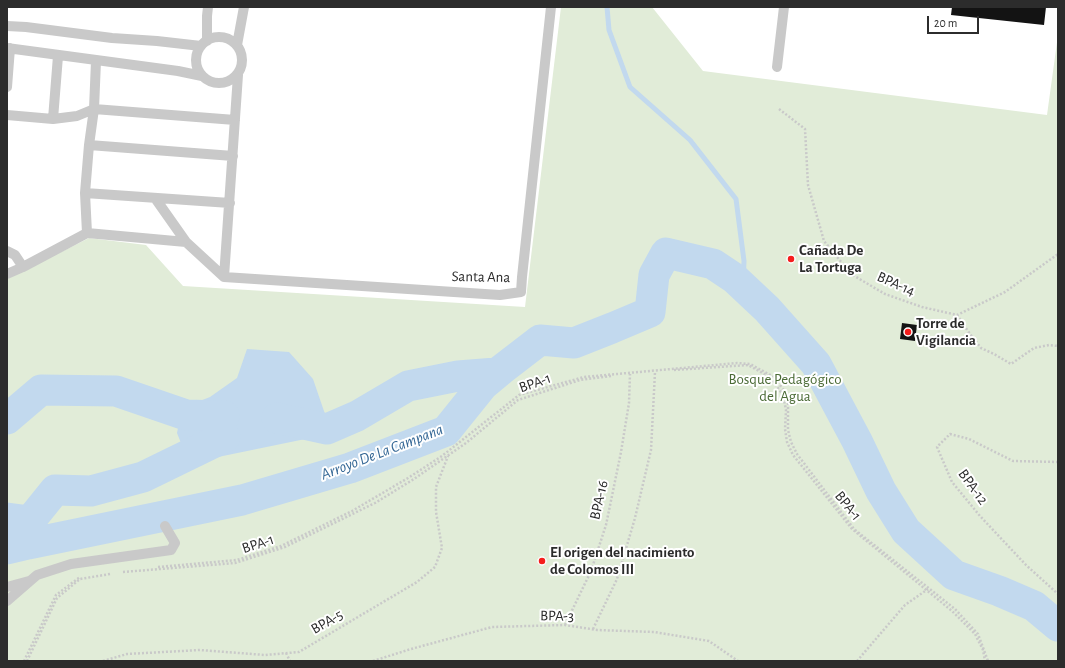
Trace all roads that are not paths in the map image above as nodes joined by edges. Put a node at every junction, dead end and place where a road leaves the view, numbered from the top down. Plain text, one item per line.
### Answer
1 (208, 7) edge
2 (244, 7) edge
3 (551, 7) edge
4 (784, 7) edge
5 (7, 26) edge
6 (204, 43) junction
7 (237, 45) junction
8 (9, 48) edge
9 (58, 56) junction
10 (96, 60) junction
11 (777, 67) dead end
12 (8, 70) edge
13 (238, 75) junction
14 (202, 76) junction
15 (7, 87) edge
16 (94, 109) junction
17 (7, 115) edge
18 (53, 119) junction
19 (235, 120) junction
20 (89, 145) junction
21 (233, 156) junction
22 (85, 193) junction
23 (155, 198) junction
24 (230, 203) junction
25 (87, 233) junction
26 (186, 242) junction
27 (7, 251) edge
28 (23, 267) junction
29 (7, 274) edge
30 (224, 277) junction
31 (165, 526) dead end
32 (31, 580) junction
33 (7, 587) edge
34 (7, 601) edge

1 - 6 lane
2 - 7 lane
3 - 30 lane, Santa Ana
4 - 11 lane
5 - 6 lane
6 - 7 lane
6 - 14 lane
7 - 13 lane
8 - 9 lane
8 - 12 lane
9 - 10 lane
9 - 18 lane
10 - 14 lane
10 - 16 lane
12 - 15 lane
13 - 14 lane
13 - 19 lane
16 - 18 lane
16 - 19 lane
16 - 20 lane
17 - 18 lane
19 - 21 lane
20 - 21 lane
20 - 22 lane
21 - 24 lane
22 - 23 lane
22 - 25 lane
23 - 24 lane
23 - 26 lane
24 - 30 lane
25 - 26 lane
25 - 28 lane
26 - 30 lane
27 - 28 lane
28 - 29 lane
31 - 32 lane
32 - 33 lane
32 - 34 lane

